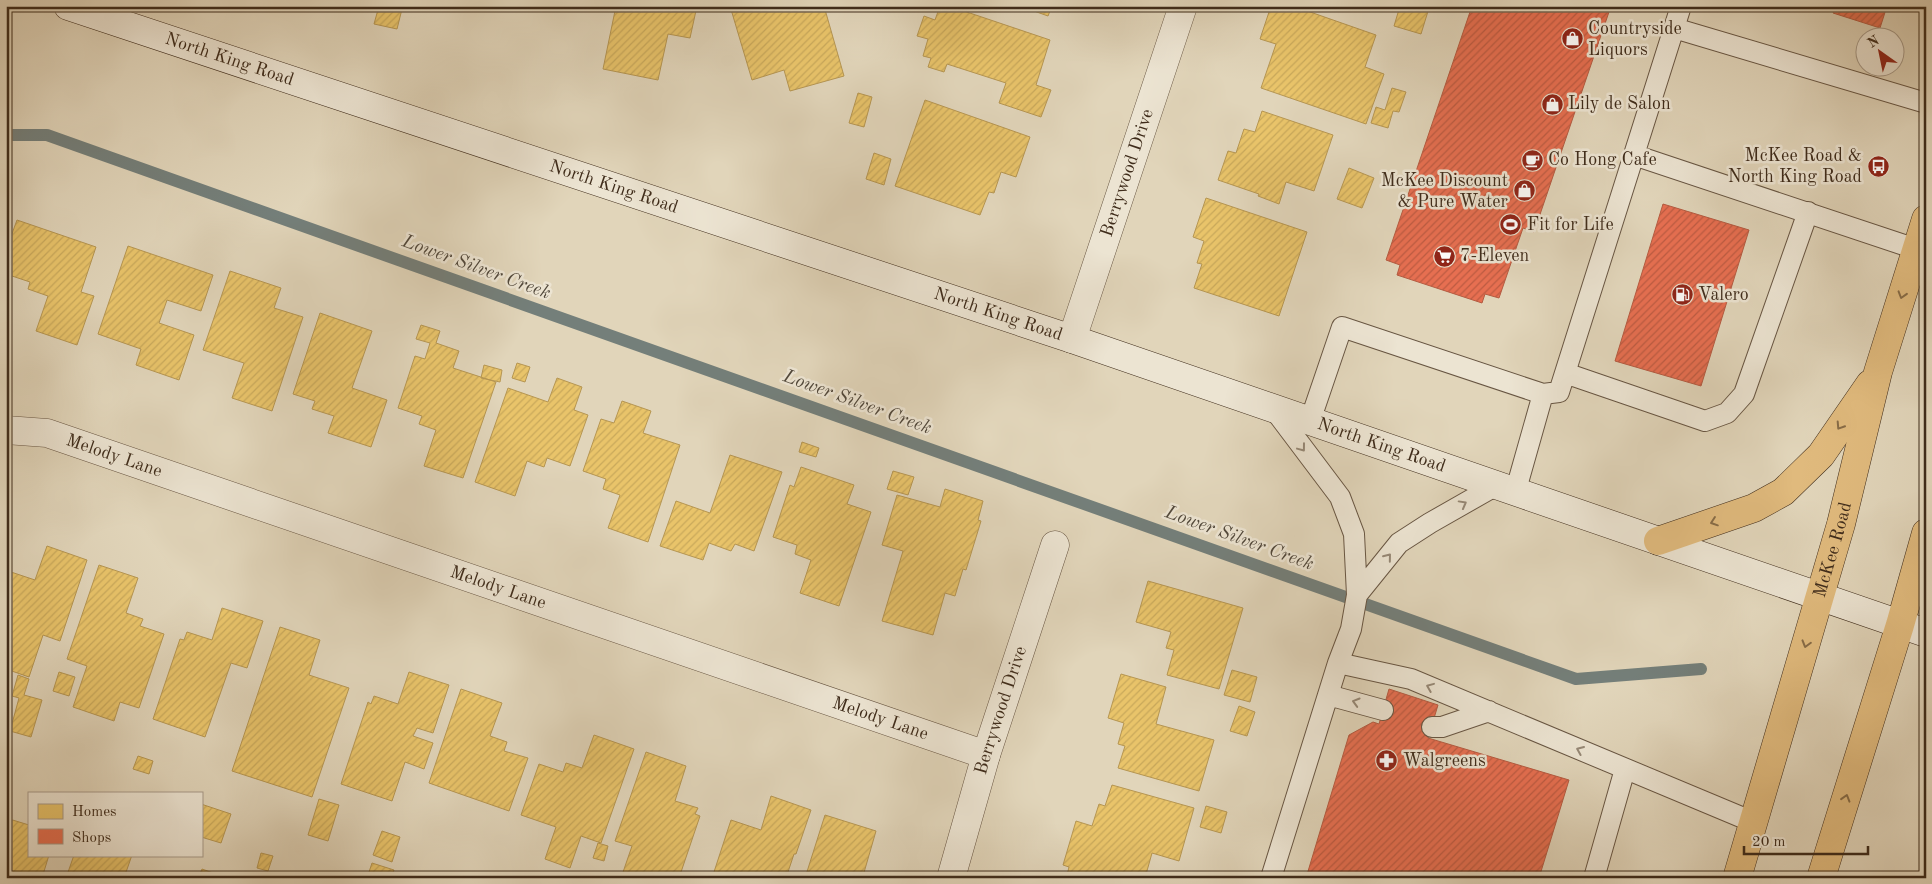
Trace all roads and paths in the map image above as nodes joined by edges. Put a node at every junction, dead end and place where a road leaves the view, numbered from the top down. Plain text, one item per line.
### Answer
1 (68, 6) edge
2 (1183, 6) edge
3 (1681, 6) edge
4 (1674, 28) junction
5 (1926, 103) edge
6 (1634, 155) junction
7 (1808, 212) junction
8 (1926, 219) edge
9 (1916, 248) junction
10 (1072, 339) junction
11 (1878, 372) junction
12 (1565, 373) junction
13 (1543, 394) junction
14 (1273, 408) junction
15 (1310, 421) junction
16 (6, 430) edge
17 (1505, 489) junction
18 (1926, 533) edge
19 (1658, 542) junction
20 (1055, 545) dead end
21 (1358, 595) junction
22 (1819, 597) junction
23 (1900, 625) junction
24 (1926, 633) edge
25 (1338, 662) junction
26 (1328, 694) junction
27 (1383, 710) dead end
28 (1489, 711) junction
29 (1432, 727) dead end
30 (986, 755) junction
31 (1625, 769) junction
32 (1753, 822) junction
33 (951, 878) edge
34 (1271, 878) edge
35 (1594, 878) edge
36 (1737, 878) edge
37 (1821, 878) edge

1 - 10 main road, North King Road
2 - 10 main road, Berrywood Drive
3 - 4 lane
4 - 5 lane
4 - 6 lane
6 - 7 lane
6 - 12 lane
7 - 9 lane
7 - 12 lane
8 - 9 main road, McKee Road
9 -> 11 main road, McKee Road
10 - 14 main road, North King Road
11 -> 19 main road
11 - 22 main road, McKee Road
12 - 13 lane
13 - 15 lane
13 - 17 lane
14 - 15 main road, North King Road
14 -> 21 lane
15 - 17 main road, North King Road
16 - 30 main road, Melody Lane
17 - 19 main road, North King Road
21 -> 17 lane
18 - 23 main road
19 - 22 main road, North King Road
20 - 30 main road, Berrywood Drive
21 - 25 lane
22 - 23 main road, North King Road
22 -> 32 main road, McKee Road
23 - 24 main road, North King Road
37 -> 23 main road
25 - 26 lane
28 -> 25 lane
27 -> 26 lane
26 - 34 lane
28 - 29 lane
31 -> 28 lane
30 - 33 main road, Berrywood Drive
31 - 32 lane
31 - 35 lane
32 - 36 main road, McKee Road

